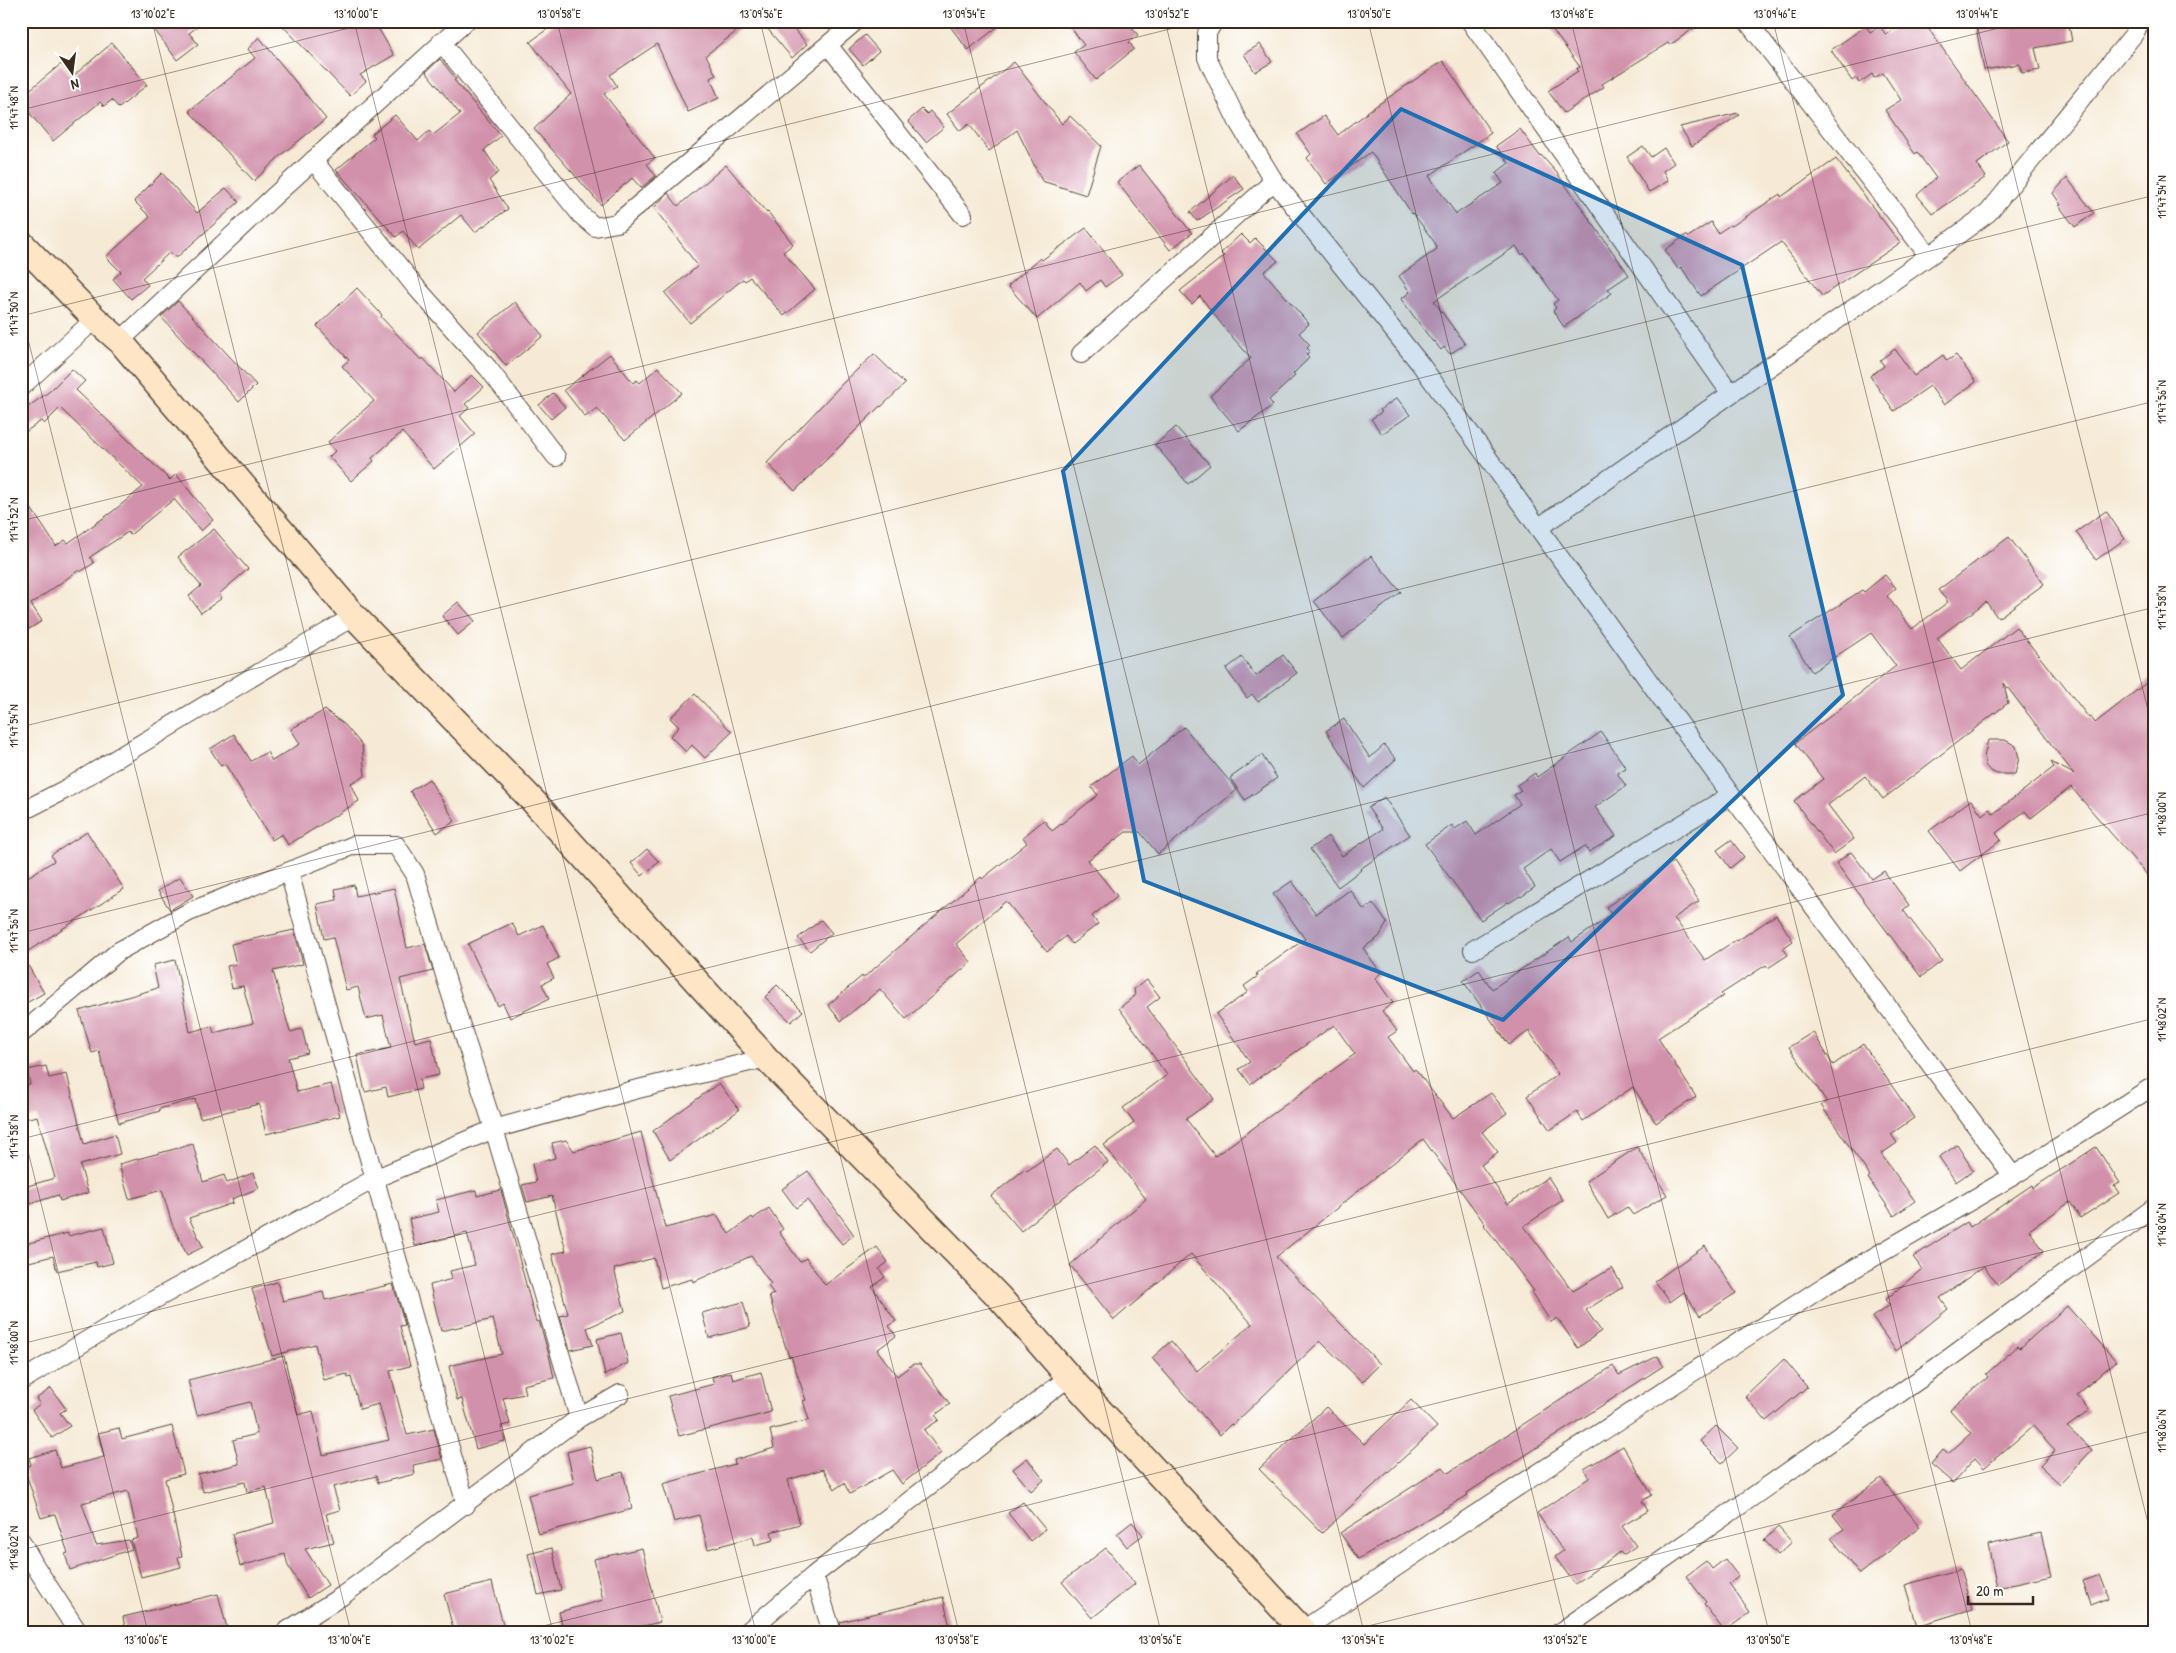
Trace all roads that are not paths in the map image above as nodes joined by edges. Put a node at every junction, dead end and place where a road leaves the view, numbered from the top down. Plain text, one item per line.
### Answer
1 (466, 21) edge
2 (856, 21) edge
3 (1214, 21) edge
4 (1470, 21) edge
5 (1747, 21) edge
6 (2141, 21) edge
7 (441, 42) junction
8 (828, 45) junction
9 (313, 160) junction
10 (1274, 181) junction
11 (963, 215) dead end
12 (21, 243) edge
13 (1929, 256) junction
14 (95, 319) junction
15 (120, 341) junction
16 (1081, 354) dead end
17 (21, 386) edge
18 (1730, 394) junction
19 (556, 457) dead end
20 (1538, 528) junction
21 (354, 616) junction
22 (1731, 795) junction
23 (21, 812) edge
24 (289, 872) junction
25 (1473, 950) dead end
26 (21, 1034) edge
27 (766, 1058) junction
28 (2155, 1085) edge
29 (494, 1128) junction
30 (2012, 1176) junction
31 (374, 1179) junction
32 (2155, 1208) edge
33 (1069, 1377) junction
34 (21, 1381) edge
35 (620, 1394) dead end
36 (579, 1418) junction
37 (466, 1505) junction
38 (21, 1541) edge
39 (814, 1575) junction
40 (1304, 1631) edge
41 (78, 1632) edge
42 (285, 1632) edge
43 (747, 1632) edge
44 (832, 1632) edge
45 (1560, 1632) edge

1 - 7 street
2 - 8 street
3 - 10 street
4 - 18 street
5 - 13 street
6 - 13 street
7 - 8 street
7 - 9 street
8 - 11 street
9 - 15 street
9 - 19 street
10 - 16 street
10 - 20 street
12 - 14 street
13 - 18 street
14 - 15 street
14 - 17 street
15 - 21 street
18 - 20 street
20 - 22 street
21 - 23 street
21 - 27 street
22 - 25 street
22 - 30 street
24 - 26 street
24 - 29 street
24 - 31 street
27 - 29 street
27 - 33 street
28 - 30 street
29 - 31 street
29 - 36 street
30 - 40 street
31 - 34 street
31 - 37 street
32 - 45 street
33 - 39 street
33 - 40 street
35 - 36 street
36 - 37 street
37 - 42 street
38 - 41 street
39 - 43 street
39 - 44 street

